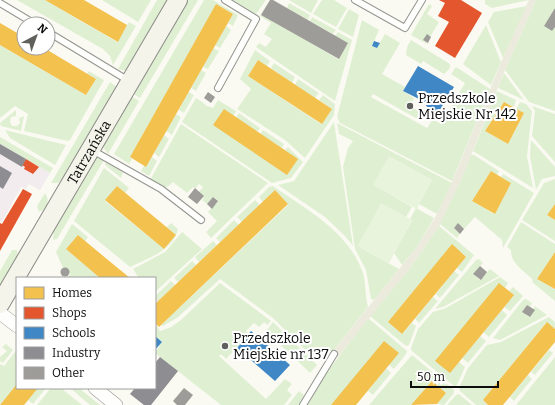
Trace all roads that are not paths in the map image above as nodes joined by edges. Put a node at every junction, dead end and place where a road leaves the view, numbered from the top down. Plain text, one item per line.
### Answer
1 (178, 0) edge
2 (225, 0) edge
3 (355, 0) edge
4 (422, 0) edge
5 (0, 3) edge
6 (22, 16) edge
7 (56, 37) edge
8 (130, 82) junction
9 (218, 88) dead end
10 (90, 149) junction
11 (201, 220) dead end
12 (0, 304) edge
13 (0, 313) edge
14 (16, 325) edge
15 (334, 354) dead end
16 (96, 389) edge
17 (116, 405) edge
18 (303, 405) edge

1 - 8 street, Tatrzańska
2 - 9 lane
3 - 4 lane
5 - 6 lane
7 - 8 lane
8 - 10 street, Tatrzańska
10 - 11 lane
10 - 12 street, Tatrzańska
13 - 14 street
15 - 18 lane
16 - 17 street

